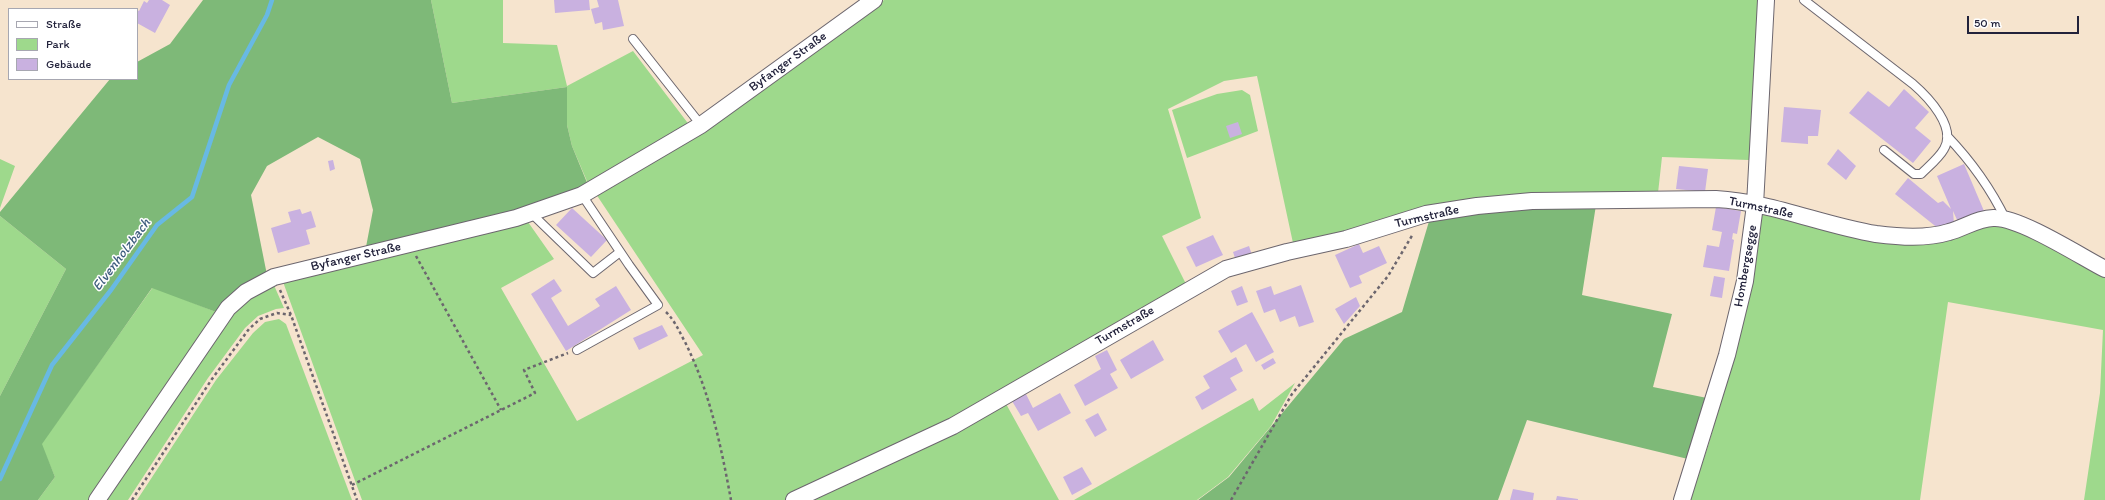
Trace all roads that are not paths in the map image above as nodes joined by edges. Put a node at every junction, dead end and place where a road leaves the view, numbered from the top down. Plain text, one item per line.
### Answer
1 (874, 0) edge
2 (1766, 0) edge
3 (1804, 0) edge
4 (633, 39) dead end
5 (701, 125) junction
6 (1947, 136) junction
7 (1884, 150) dead end
8 (582, 195) junction
9 (1755, 205) junction
10 (531, 213) junction
11 (2006, 220) junction
12 (620, 252) junction
13 (2105, 269) edge
14 (577, 350) road end
15 (97, 500) edge
16 (794, 500) edge
17 (1682, 500) edge

1 - 5 street, Byfanger Straße
2 - 9 street, Hombergsegge
3 - 6 lane
4 - 5 lane
5 - 8 street, Byfanger Straße
6 - 7 lane
6 - 11 lane
8 - 10 street, Byfanger Straße
8 - 12 lane
9 - 11 street, Turmstraße
9 - 16 street, Turmstraße
9 - 17 street, Hombergsegge
10 - 12 lane
10 - 15 street, Byfanger Straße
11 - 13 street, Turmstraße
12 - 14 lane

